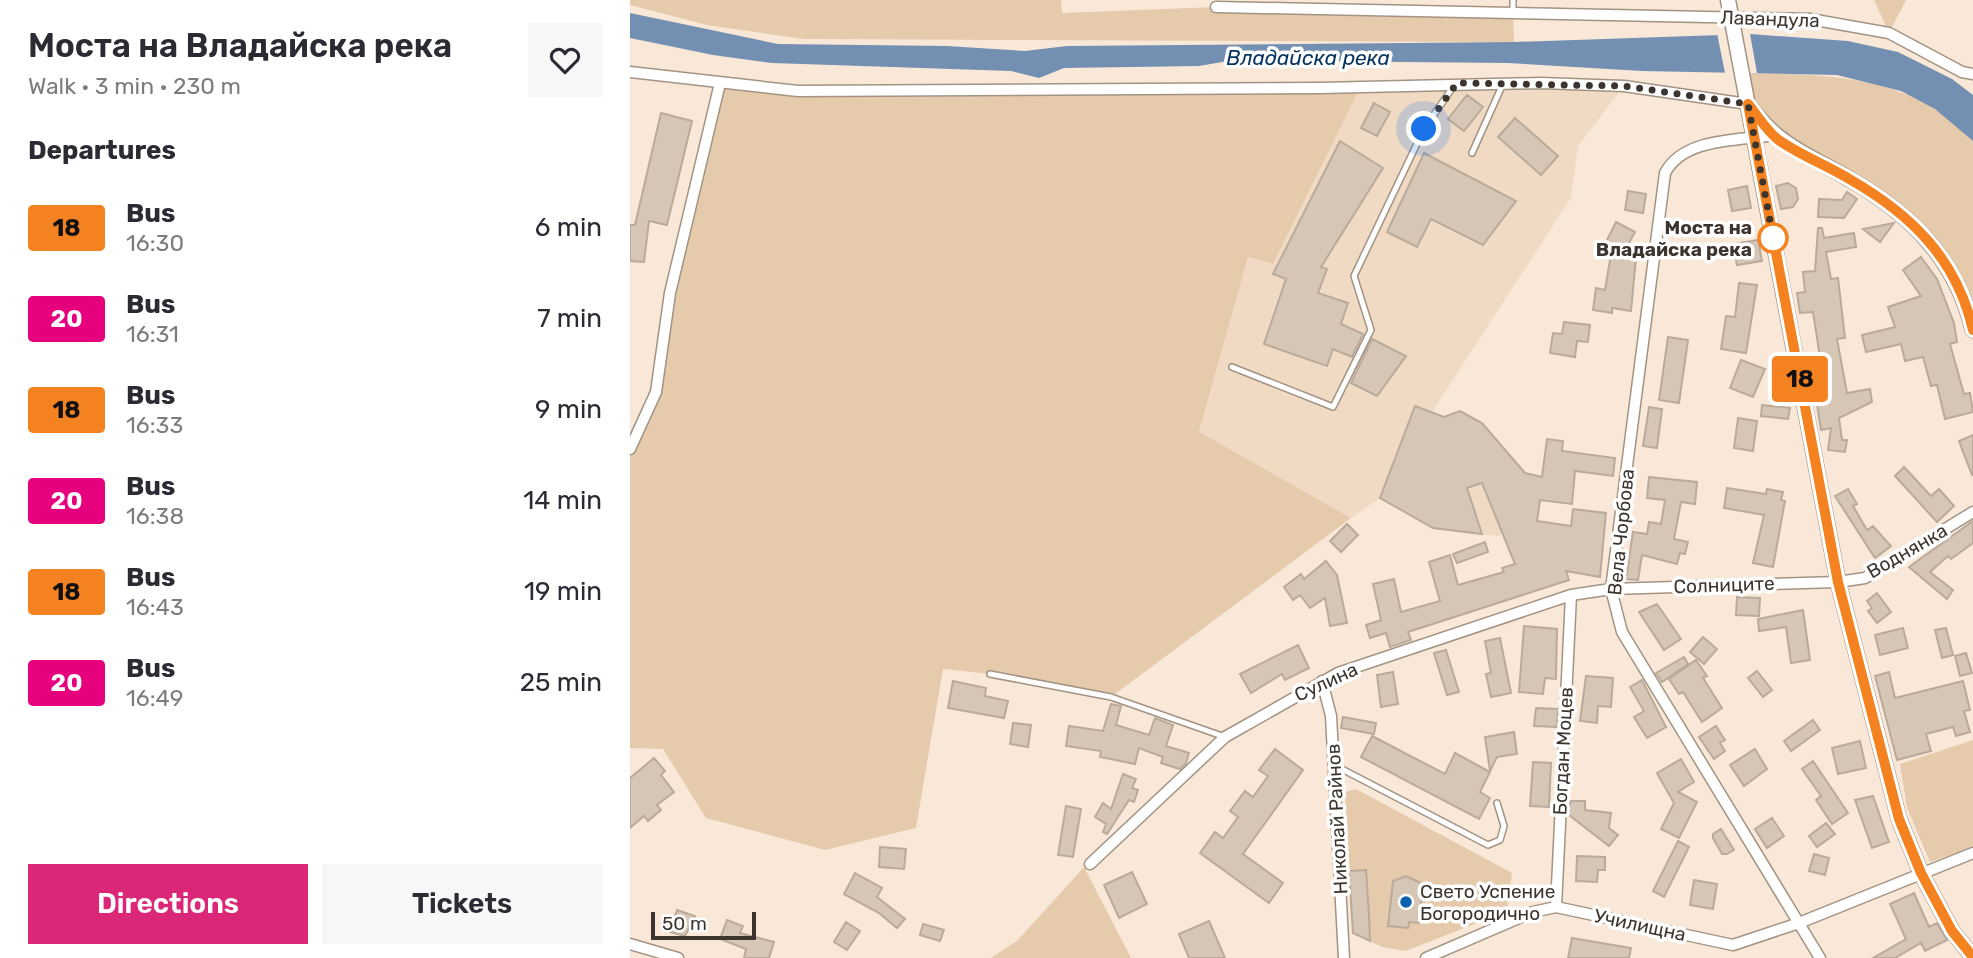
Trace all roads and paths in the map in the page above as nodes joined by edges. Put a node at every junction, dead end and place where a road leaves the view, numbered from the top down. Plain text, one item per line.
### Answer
1 (1513, 0) edge
2 (1728, 0) edge
3 (1216, 7) dead end
4 (1513, 13) junction
5 (1731, 18) junction
6 (630, 72) edge
7 (1973, 74) edge
8 (720, 83) junction
9 (1457, 83) junction
10 (1504, 83) junction
11 (1748, 104) junction
12 (1774, 135) junction
13 (1755, 139) junction
14 (1472, 153) dead end
15 (1973, 330) edge
16 (1232, 368) dead end
17 (630, 449) edge
18 (1973, 512) edge
19 (1838, 582) junction
20 (1611, 589) junction
21 (1571, 595) junction
22 (990, 674) dead end
23 (1322, 681) junction
24 (1225, 737) junction
25 (1334, 765) junction
26 (1497, 803) dead end
27 (1973, 853) edge
28 (1090, 864) dead end
29 (1921, 873) junction
30 (1556, 907) junction
31 (1799, 923) junction
32 (630, 944) edge
33 (1973, 957) edge
34 (678, 958) edge
35 (1344, 958) edge
36 (1426, 958) edge
37 (1820, 958) edge

1 - 4 lane
2 - 5 street
3 - 4 street, Лавандула
4 - 5 street, Лавандула
5 - 7 street, Лавандула
5 - 11 street
6 - 8 street
8 - 9 street
8 - 17 street
9 - 10 street
9 - 16 lane
10 - 11 street
10 - 14 lane
11 - 12 street
11 - 13 street
12 - 13 street, Вела Чорбова
12 - 15 street
13 - 19 street
13 - 20 street, Вела Чорбова
18 - 19 street, Воднянка
19 - 20 street, Солниците
19 - 29 street
20 - 21 street, Сулина
20 - 31 street, Вела Чорбова
21 - 23 street, Сулина
21 - 30 street, Богдан Моцев
22 - 24 lane
23 - 24 street, Сулина
23 - 25 street, Николай Райнов
24 - 28 street, Сулина
25 - 26 lane
25 - 35 street, Николай Райнов
27 - 29 street, Училищна
29 - 31 street, Училищна
29 - 33 street
30 - 31 street, Училищна
30 - 36 street, Училищна
31 - 37 street, Вела Чорбова
32 - 34 street

